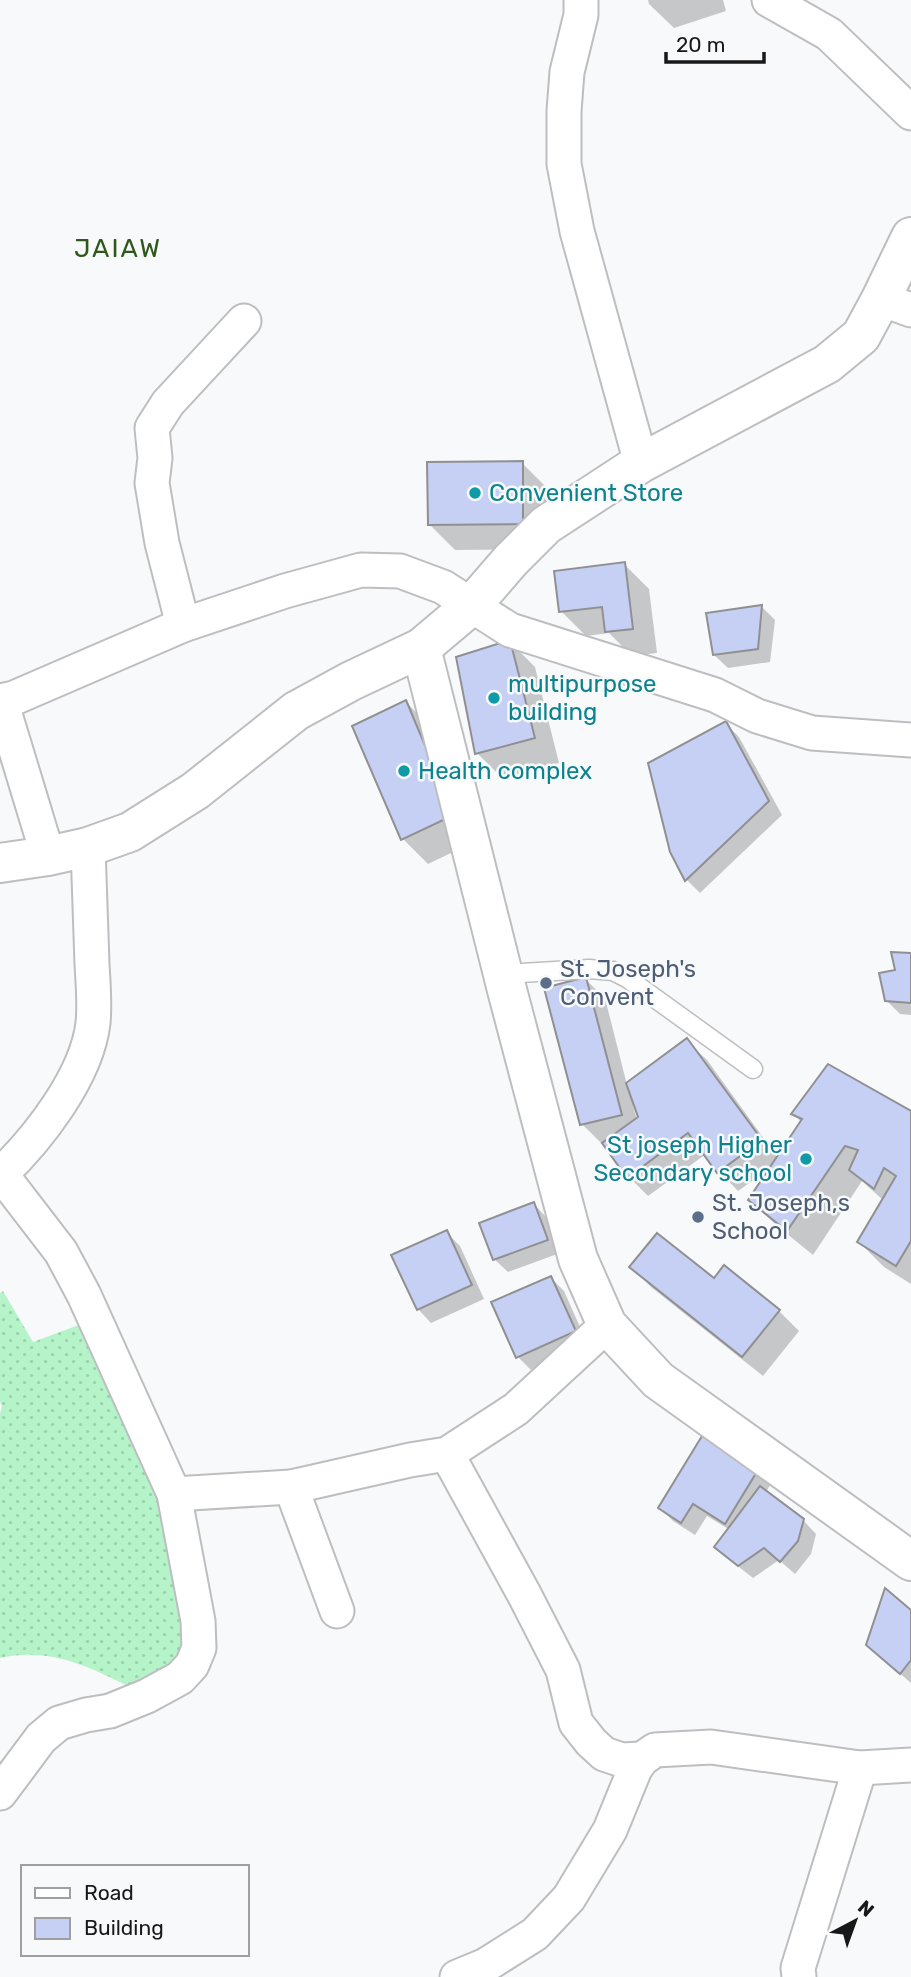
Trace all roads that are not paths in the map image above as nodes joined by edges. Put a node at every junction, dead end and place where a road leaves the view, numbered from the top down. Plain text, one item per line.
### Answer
1 (581, 0) edge
2 (769, 0) edge
3 (911, 113) edge
4 (911, 237) edge
5 (896, 304) edge
6 (244, 321) dead end
7 (642, 463) junction
8 (472, 605) junction
9 (183, 625) junction
10 (421, 648) junction
11 (1, 701) edge
12 (911, 740) edge
13 (88, 847) junction
14 (48, 856) junction
15 (0, 863) edge
16 (503, 974) junction
17 (753, 1069) dead end
18 (1, 1174) edge
19 (607, 1325) junction
20 (447, 1454) junction
21 (291, 1487) junction
22 (174, 1494) junction
23 (911, 1560) edge
24 (337, 1611) dead end
25 (642, 1759) junction
26 (911, 1765) edge
27 (860, 1768) junction
28 (0, 1793) edge
29 (457, 1977) edge
30 (799, 1977) edge

1 - 7 street
2 - 3 street
4 - 5 street
5 - 7 street
6 - 9 street
7 - 8 street
8 - 9 street
8 - 10 street
8 - 12 street
9 - 11 street
10 - 13 street
10 - 16 street
11 - 14 street
13 - 14 street
13 - 18 street
14 - 15 street
16 - 17 lane
16 - 19 street
18 - 22 street
19 - 20 street
19 - 23 street
20 - 21 street
20 - 25 street
21 - 22 street
21 - 24 street
22 - 28 street
25 - 27 street
25 - 29 street
26 - 27 street
27 - 30 street

